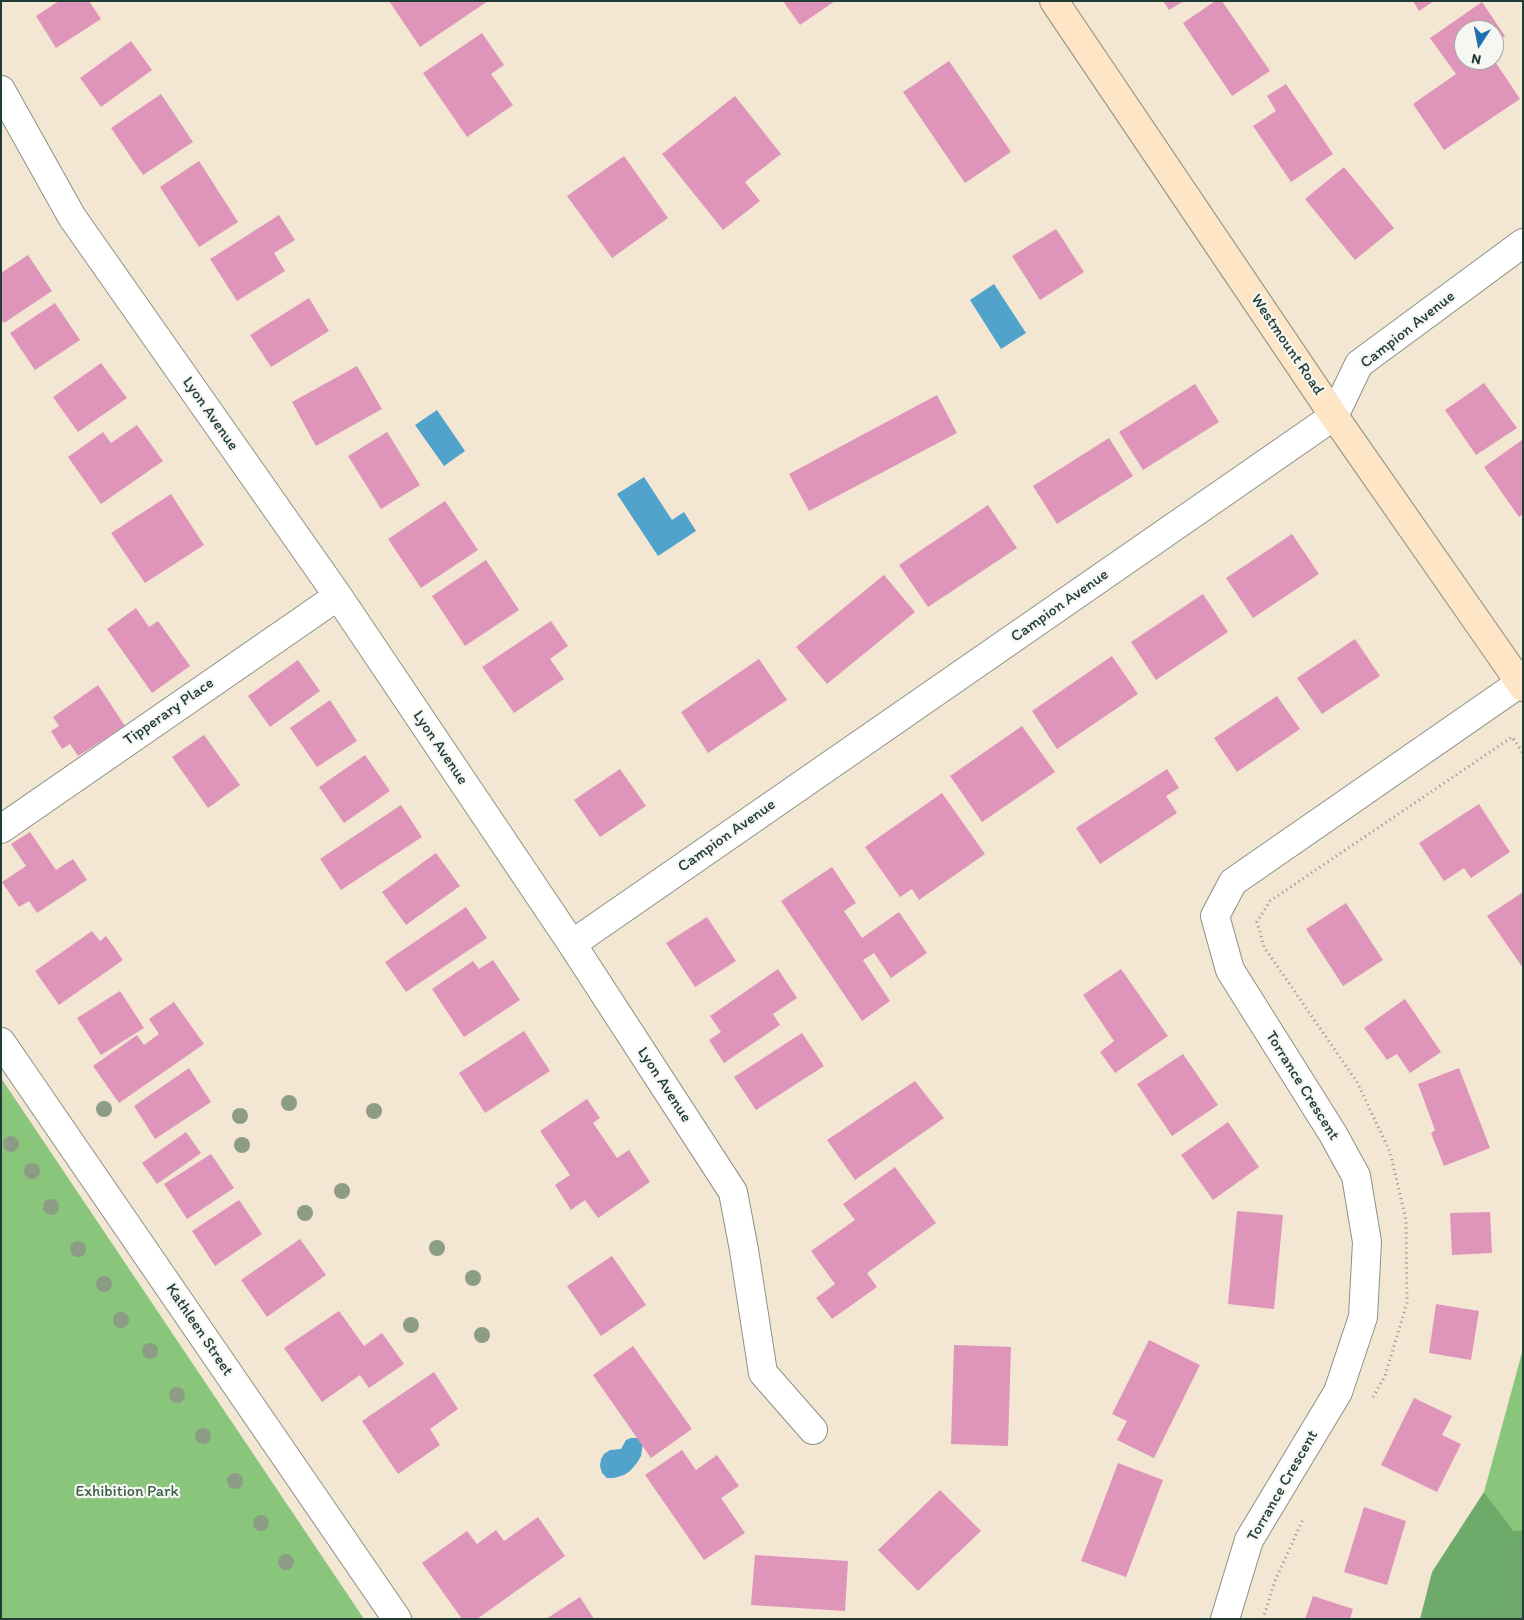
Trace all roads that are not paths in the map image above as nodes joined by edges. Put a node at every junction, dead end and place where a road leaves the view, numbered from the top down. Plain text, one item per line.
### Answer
1 (1054, 1) edge
2 (1, 90) edge
3 (1523, 243) edge
4 (1334, 416) junction
5 (338, 596) junction
6 (1521, 685) edge
7 (1, 829) edge
8 (572, 944) junction
9 (1, 1042) edge
10 (813, 1430) dead end
11 (397, 1619) edge
12 (1225, 1619) edge

1 - 4 street, Westmount Road
2 - 5 street, Lyon Avenue
3 - 4 street, Campion Avenue
4 - 6 street, Westmount Road
4 - 8 street, Campion Avenue
5 - 7 street, Tipperary Place
5 - 8 street, Lyon Avenue
6 - 12 street, Torrance Crescent
8 - 10 street, Lyon Avenue
9 - 11 street, Kathleen Street

